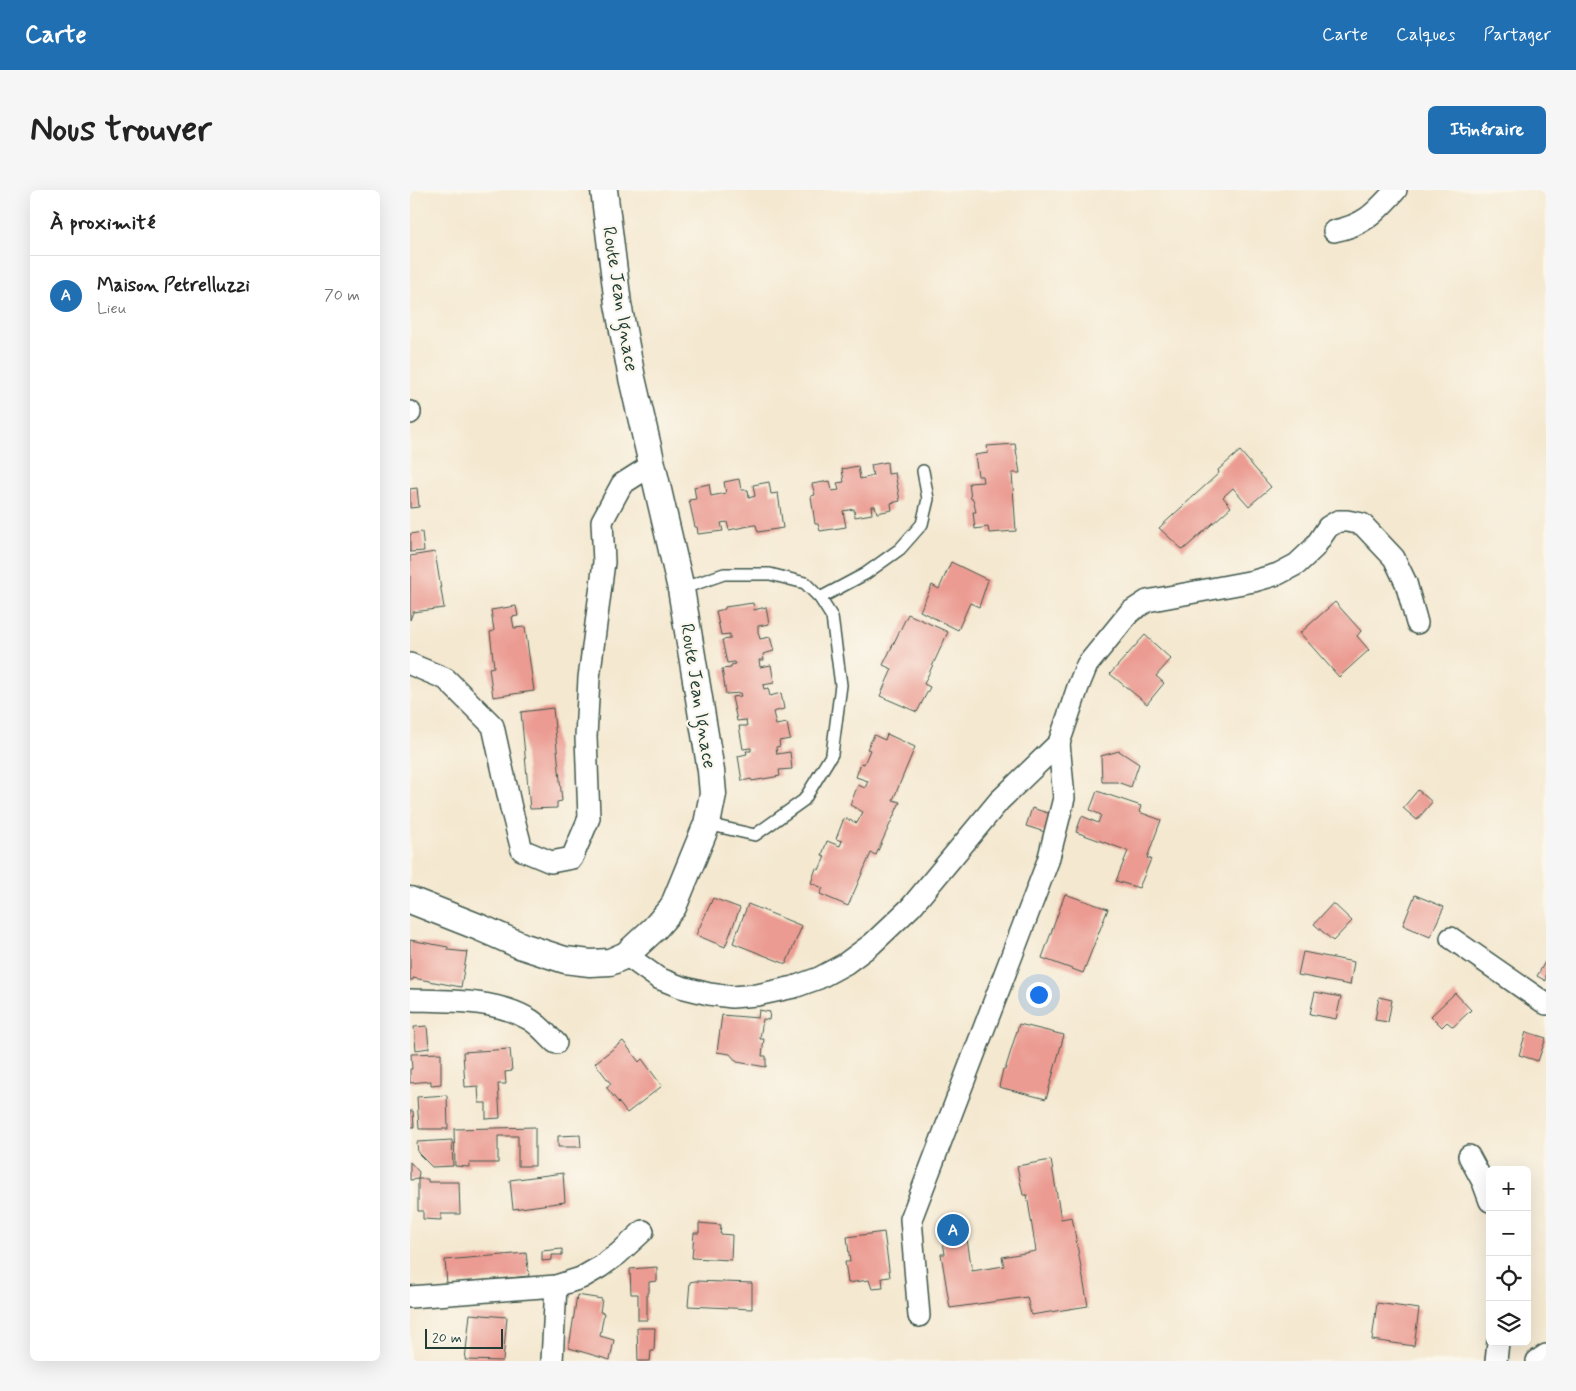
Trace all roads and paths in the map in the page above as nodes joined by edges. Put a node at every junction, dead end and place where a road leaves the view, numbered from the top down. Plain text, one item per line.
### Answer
1 (604, 190) edge
2 (1396, 190) edge
3 (1334, 231) dead end
4 (652, 465) junction
5 (923, 471) dead end
6 (681, 589) junction
7 (820, 598) junction
8 (1416, 623) dead end
9 (410, 664) edge
10 (1060, 743) junction
11 (707, 824) junction
12 (410, 900) edge
13 (1451, 938) dead end
14 (626, 955) junction
15 (410, 1000) edge
16 (1546, 1004) edge
17 (556, 1043) dead end
18 (1469, 1156) dead end
19 (1486, 1190) edge
20 (643, 1231) dead end
21 (556, 1286) junction
22 (410, 1296) edge
23 (919, 1316) dead end
24 (1498, 1346) edge
25 (1546, 1355) edge
26 (552, 1361) edge
27 (1496, 1361) edge
28 (1537, 1361) edge

1 - 4 street, Route Jean Ignace
2 - 3 street
4 - 6 street, Route Jean Ignace
4 - 9 street
5 - 7 lane
6 - 7 lane
6 - 11 street, Route Jean Ignace
7 - 11 lane
8 - 10 street
10 - 14 street
10 - 23 street
11 - 14 street, Route Jean Ignace
12 - 14 street, Route Jean Ignace
13 - 16 street
15 - 17 street
18 - 19 street
20 - 21 street
21 - 22 street
21 - 26 street
24 - 27 street
25 - 28 street

